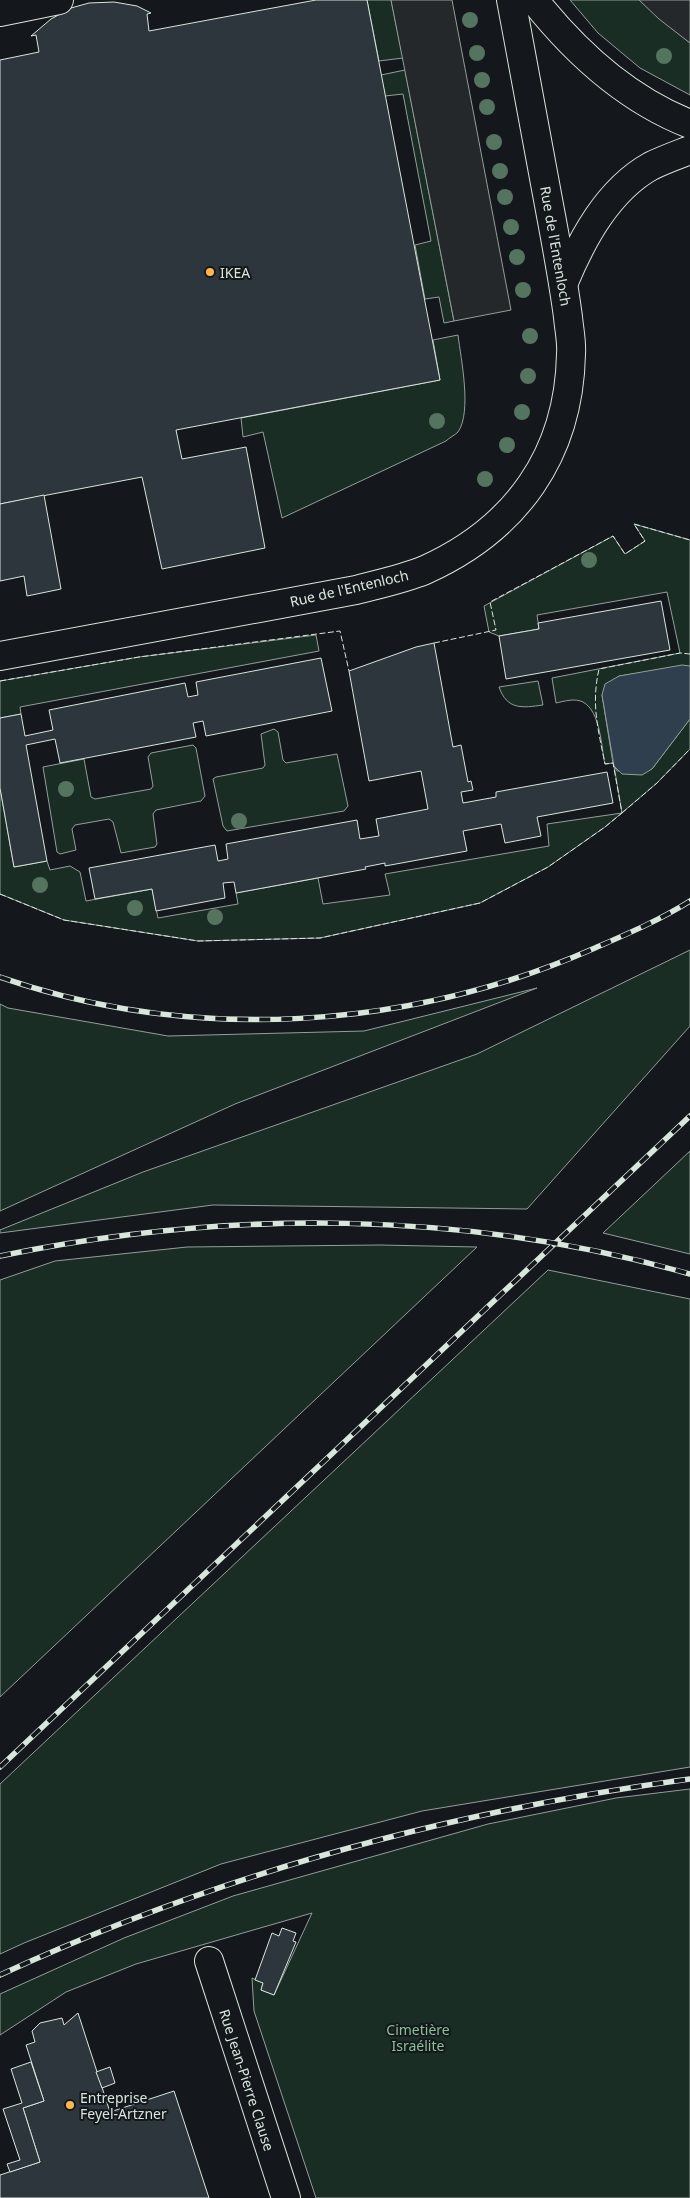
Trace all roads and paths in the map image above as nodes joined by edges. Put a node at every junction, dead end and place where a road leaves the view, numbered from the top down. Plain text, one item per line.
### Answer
1 (59, 0) edge
2 (511, 0) edge
3 (534, 0) edge
4 (0, 12) edge
5 (690, 124) edge
6 (690, 150) edge
7 (564, 282) junction
8 (0, 656) edge
9 (209, 1961) dead end
10 (286, 2198) edge

1 - 4 street
2 - 7 street, Rue de l'Entenloch
3 - 5 street
6 - 7 street
7 - 8 street, Rue de l'Entenloch
9 - 10 street, Rue Jean-Pierre Clause

